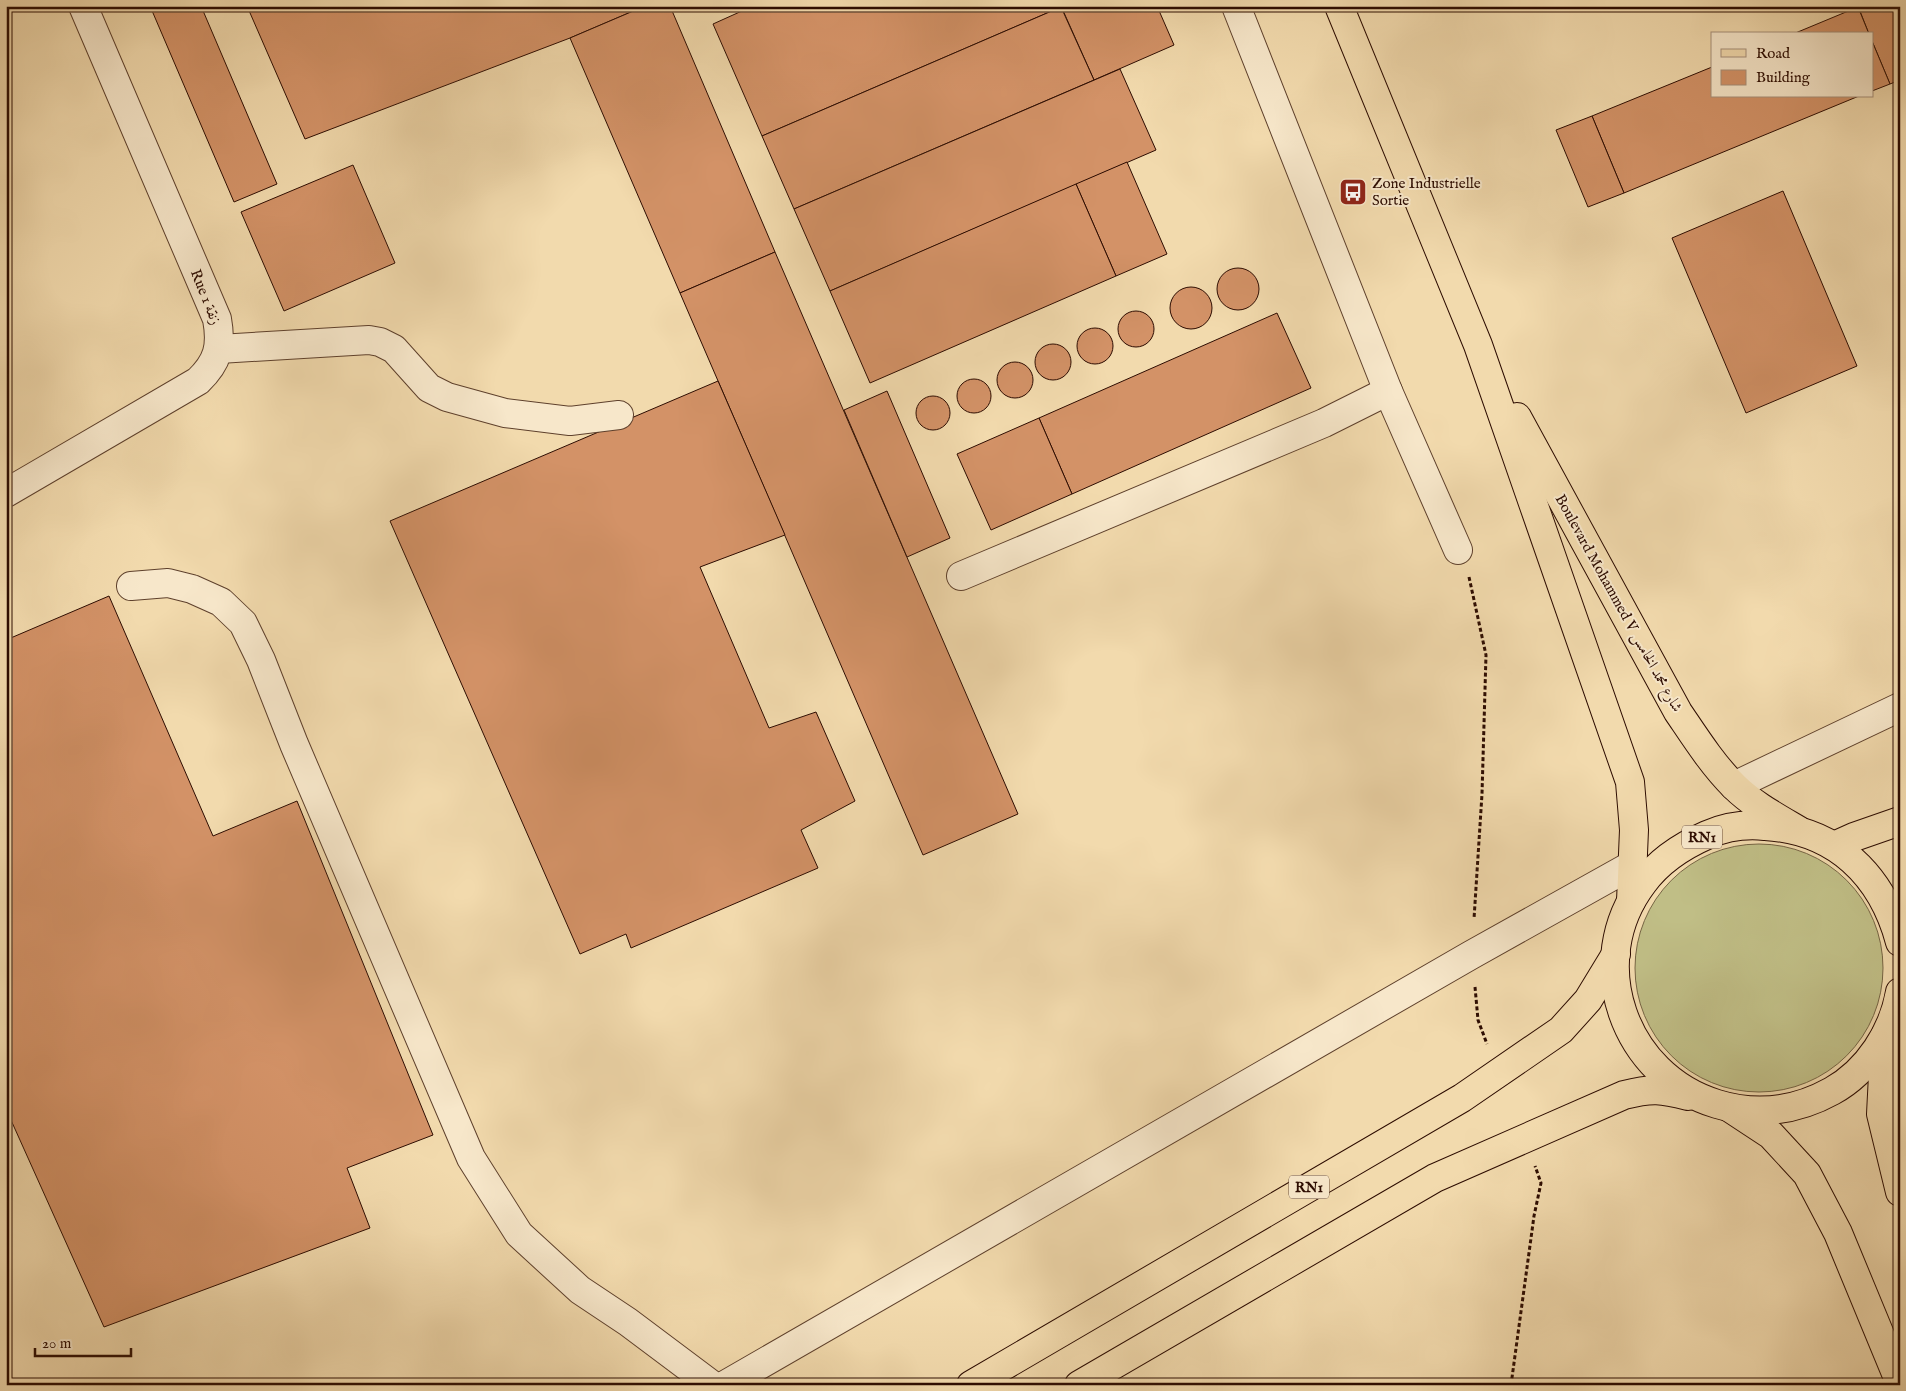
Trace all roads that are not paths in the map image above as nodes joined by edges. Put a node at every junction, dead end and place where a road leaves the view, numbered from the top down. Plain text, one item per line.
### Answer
1 (83, 6) edge
2 (1236, 6) edge
3 (1339, 6) edge
4 (1478, 345) junction
5 (218, 349) junction
6 (1388, 391) junction
7 (619, 415) dead end
8 (6, 493) edge
9 (1458, 550) dead end
10 (961, 576) dead end
11 (132, 586) dead end
12 (1900, 707) edge
13 (1734, 786) junction
14 (1900, 821) edge
15 (1798, 830) junction
16 (1834, 846) junction
17 (1632, 865) junction
18 (1631, 901) junction
19 (1900, 942) edge
20 (1616, 954) junction
21 (1900, 992) edge
22 (1885, 1036) junction
23 (1700, 1099) junction
24 (1730, 1108) junction
25 (1900, 1192) edge
26 (1900, 1383) edge
27 (712, 1385) edge
28 (725, 1385) edge
29 (971, 1385) edge
30 (1079, 1385) edge

1 - 5 street, Rue 1 زنقة
2 - 6 street
3 - 4 main road, Boulevard Mohammed V شارع محمد الخامس
4 - 13 main road, Boulevard Mohammed V شارع محمد الخامس
4 - 17 main road, Boulevard Mohammed V شارع محمد الخامس
5 - 7 street
5 - 8 street, Rue 1 زنقة
6 - 9 street
6 - 10 street
11 - 27 street
12 - 13 street
13 - 15 main road, Boulevard Mohammed V شارع محمد الخامس
14 - 16 main road
15 - 16 main road, RN1
15 - 18 main road, RN1
16 - 19 main road, RN1
17 - 18 main road, Boulevard Mohammed V شارع محمد الخامس
17 - 28 street
18 - 20 main road, RN1
20 - 23 main road, RN1
20 - 29 main road, RN1
21 - 22 main road, RN1
22 - 24 main road, RN1
22 - 25 main road
23 - 24 main road, RN1
23 - 30 main road, RN1
24 - 26 main road

